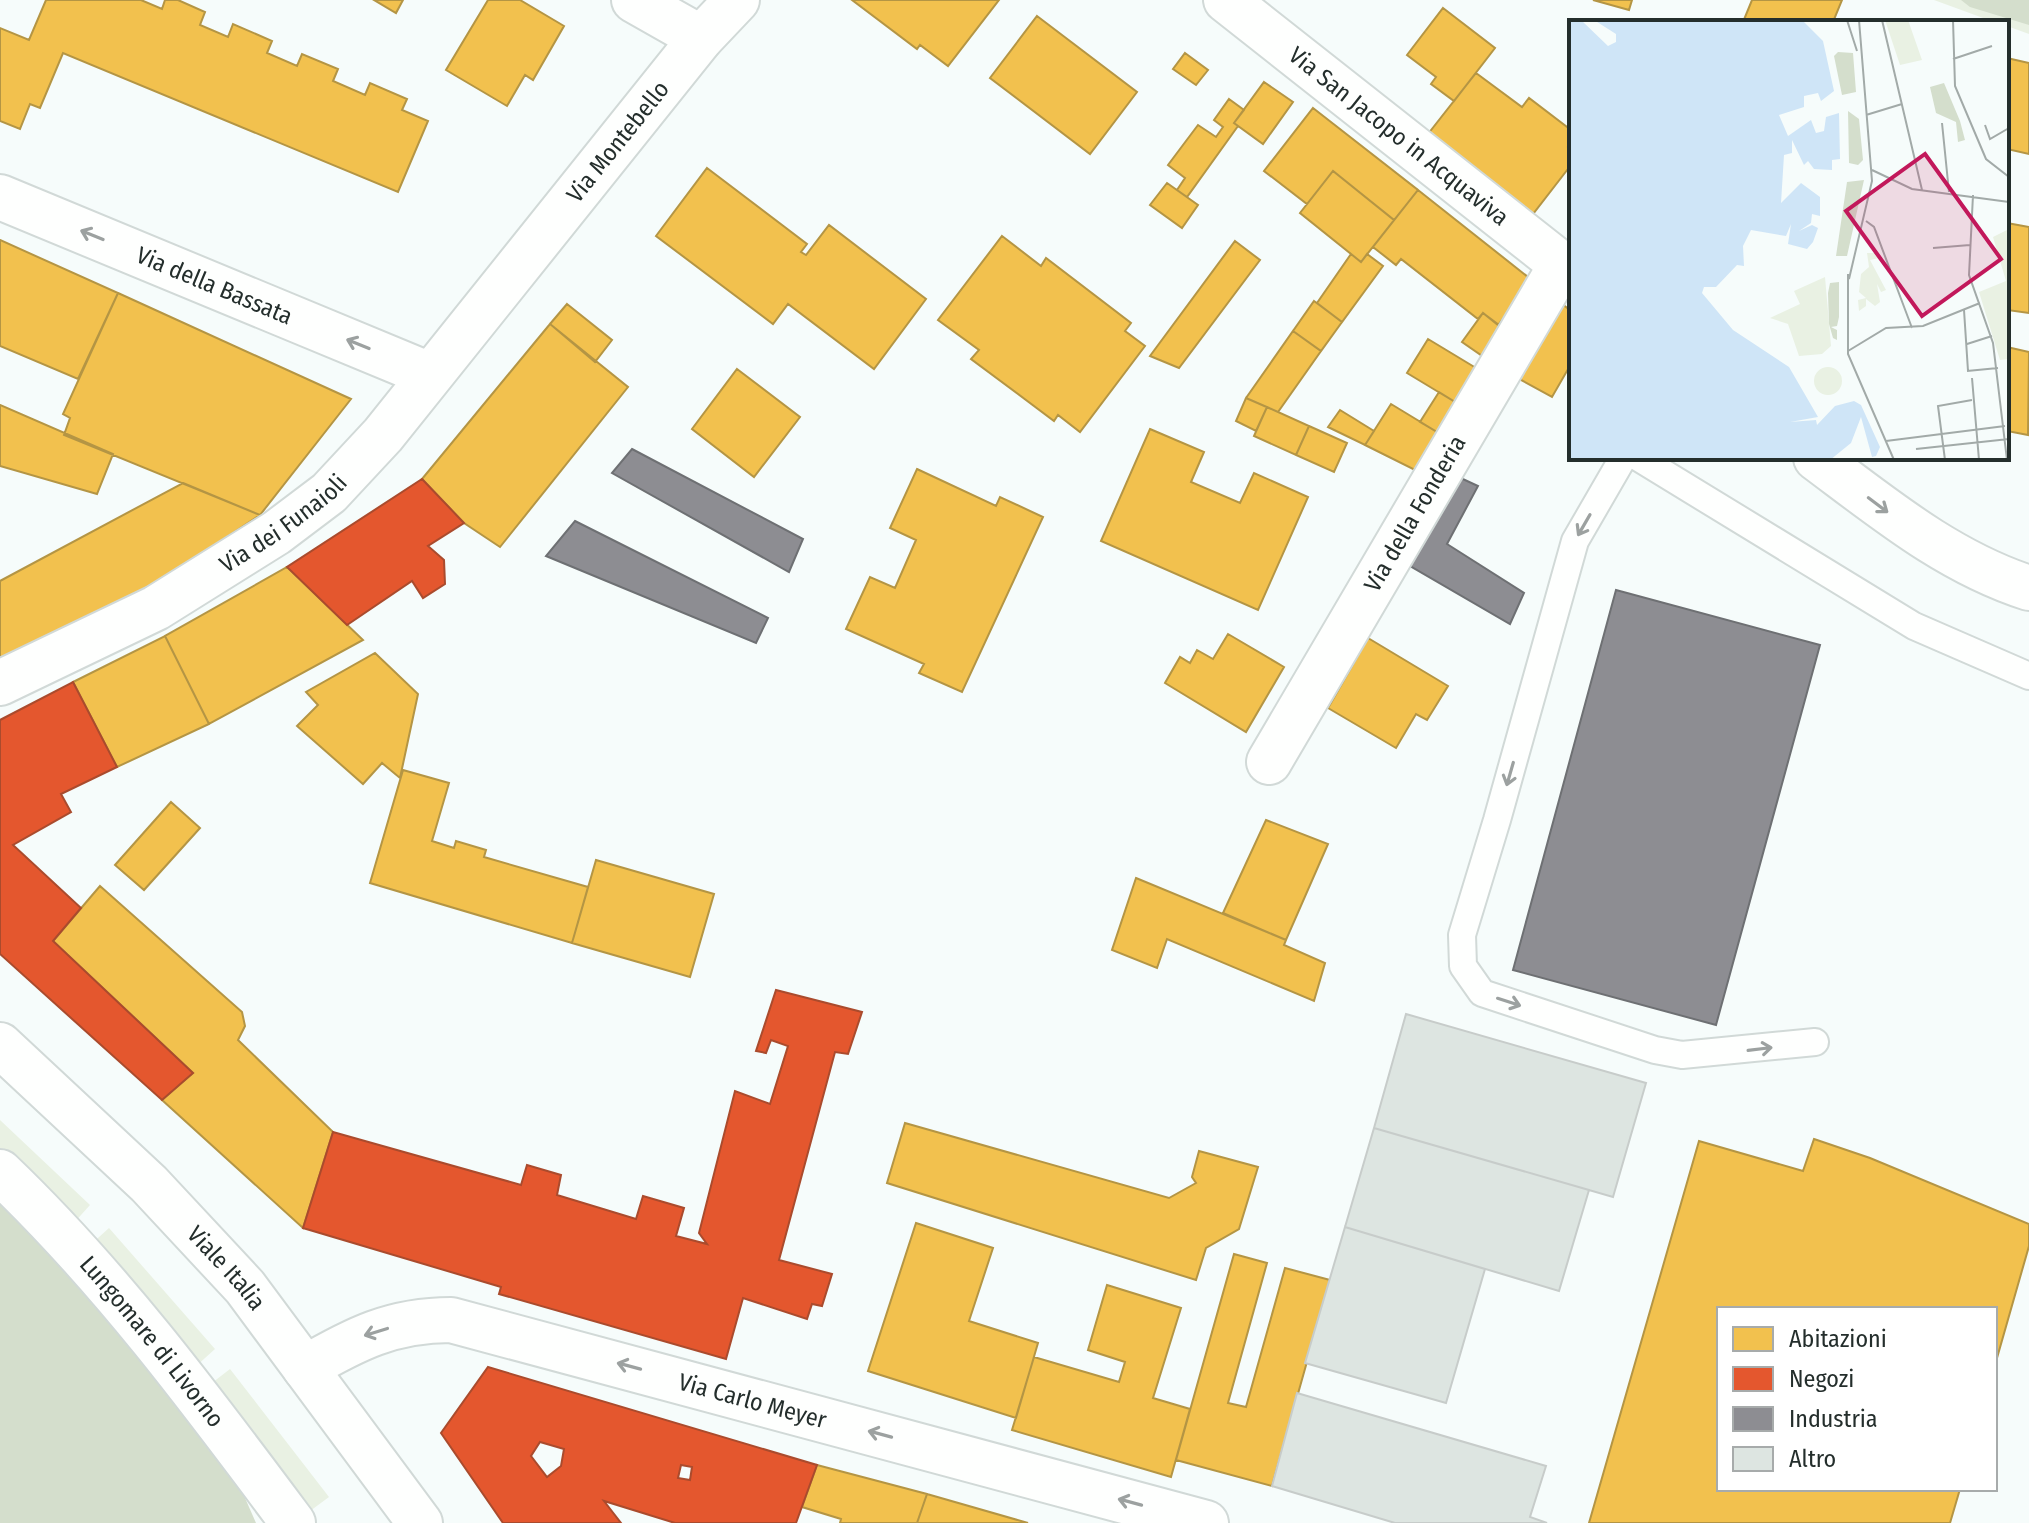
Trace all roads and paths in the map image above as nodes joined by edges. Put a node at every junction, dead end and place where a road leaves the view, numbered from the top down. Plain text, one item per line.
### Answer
1 (634, 0) edge
2 (737, 0) edge
3 (1226, 0) edge
4 (701, 38) junction
5 (0, 197) edge
6 (1566, 268) edge
7 (502, 286) joint
8 (430, 375) junction
9 (1622, 460) edge
10 (1642, 460) edge
11 (1819, 460) edge
12 (2029, 588) edge
13 (2029, 676) edge
14 (0, 683) edge
15 (1269, 762) dead end
16 (1815, 1042) dead end
17 (0, 1045) edge
18 (0, 1172) edge
19 (305, 1368) junction
20 (293, 1523) edge
21 (420, 1523) edge
22 (1206, 1523) edge

1 - 4 street
2 - 4 street, Via Montebello
3 - 6 street, Via San Jacopo in Acquaviva
4 - 7 street, Via Montebello
8 -> 5 street, Via della Bassata
6 - 15 street, Via della Fonderia
7 - 8 street, Via dei Funaioli
8 - 14 street, Via dei Funaioli
9 -> 16 lane
10 - 13 lane
11 -> 12 street
17 - 19 street, Viale Italia
18 - 20 street, Lungomare di Livorno
19 - 21 street, Viale Italia
22 -> 19 street, Via Carlo Meyer

